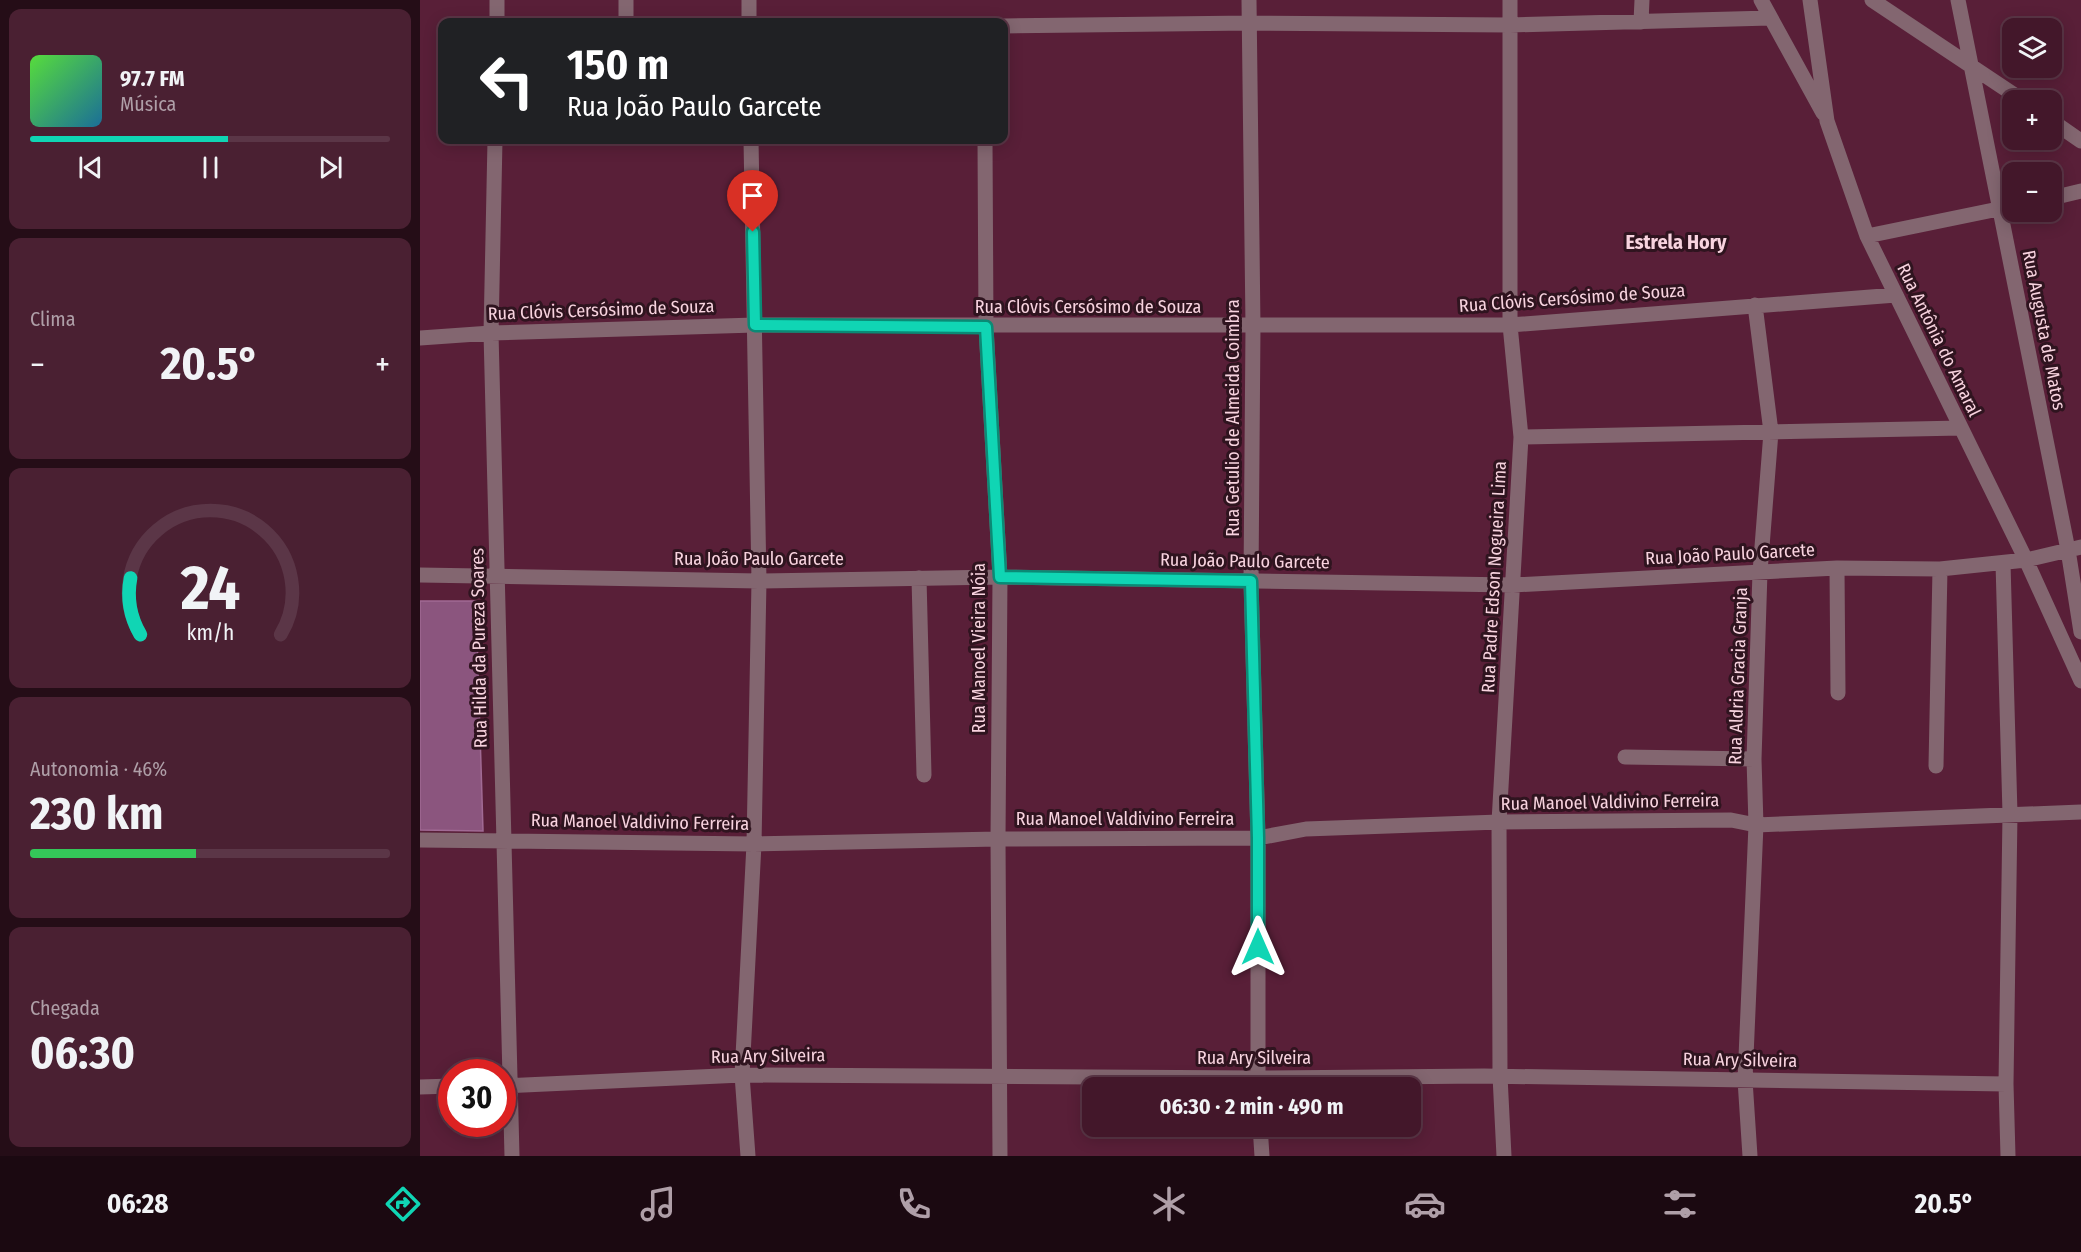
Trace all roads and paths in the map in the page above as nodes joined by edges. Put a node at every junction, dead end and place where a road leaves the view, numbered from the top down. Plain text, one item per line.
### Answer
1 (497, 0) edge
2 (626, 0) edge
3 (749, 0) edge
4 (1249, 0) edge
5 (1510, 0) edge
6 (1642, 0) edge
7 (1761, 0) edge
8 (1810, 0) edge
9 (1872, 0) edge
10 (1958, 0) edge
11 (496, 18) edge
12 (626, 18) edge
13 (749, 18) edge
14 (1770, 18) junction
15 (1250, 22) junction
16 (1641, 22) junction
17 (1510, 25) junction
18 (1008, 26) edge
19 (1970, 64) junction
20 (2008, 90) edge
21 (1827, 121) junction
22 (2062, 128) edge
23 (2081, 141) edge
24 (495, 144) edge
25 (752, 144) edge
26 (986, 144) edge
27 (2081, 191) edge
28 (2002, 192) edge
29 (2062, 196) edge
30 (2002, 209) edge
31 (2009, 222) edge
32 (1867, 236) junction
33 (1896, 295) junction
34 (1755, 305) junction
35 (755, 325) junction
36 (1510, 325) junction
37 (1253, 326) junction
38 (986, 327) junction
39 (491, 333) junction
40 (420, 339) edge
41 (1960, 428) junction
42 (1771, 432) junction
43 (1521, 437) junction
44 (2074, 549) edge
45 (2026, 560) junction
46 (2003, 563) junction
47 (1837, 568) junction
48 (1940, 569) junction
49 (1760, 573) junction
50 (420, 574) edge
51 (497, 574) junction
52 (1000, 577) junction
53 (919, 578) junction
54 (759, 580) junction
55 (1251, 581) junction
56 (1513, 585) junction
57 (2081, 632) edge
58 (2081, 681) edge
59 (1838, 693) dead end
60 (1625, 757) dead end
61 (1754, 759) junction
62 (1936, 766) dead end
63 (924, 775) dead end
64 (2081, 812) edge
65 (2010, 814) junction
66 (1499, 822) junction
67 (1756, 825) junction
68 (1258, 838) junction
69 (998, 839) junction
70 (420, 840) edge
71 (503, 840) junction
72 (754, 844) junction
73 (507, 1059) edge
74 (742, 1075) junction
75 (1000, 1076) junction
76 (1500, 1076) junction
77 (1258, 1077) edge
78 (1082, 1078) edge
79 (1421, 1078) edge
80 (1745, 1080) junction
81 (2006, 1084) junction
82 (438, 1086) edge
83 (516, 1086) edge
84 (420, 1087) edge
85 (511, 1137) edge
86 (1261, 1137) edge
87 (512, 1156) edge
88 (748, 1156) edge
89 (1000, 1156) edge
90 (1262, 1156) edge
91 (1504, 1156) edge
92 (1750, 1156) edge
93 (2008, 1156) edge

1 - 11 street
2 - 12 street
3 - 13 street
4 - 15 street, Rua Getulio de Almeida Coimbra
5 - 17 street, Rua Padre Edson Nogueira Lima
6 - 16 street
7 - 14 street
8 - 21 street, Rua Antônia do Amaral
9 - 19 street
10 - 19 street, Rua Augusta de Matos
14 - 16 street
14 - 21 street
15 - 17 street
15 - 18 street
15 - 37 street, Rua Getulio de Almeida Coimbra
16 - 17 street
17 - 36 street, Rua Padre Edson Nogueira Lima
19 - 20 street
19 - 28 street, Rua Augusta de Matos
21 - 32 street, Rua Antônia do Amaral
22 - 23 street
24 - 39 street, Rua Hilda da Pureza Soares
25 - 35 street
26 - 38 street, Rua Manoel Vieira Nóia
27 - 29 street
30 - 32 street
31 - 44 street, Rua Augusta de Matos
32 - 33 street, Rua Antônia do Amaral
33 - 34 street, Rua Clóvis Cersósimo de Souza
33 - 41 street, Rua Antônia do Amaral
34 - 36 street, Rua Clóvis Cersósimo de Souza
34 - 42 street, Rua Aldria Gracia Granja
35 - 38 street, Rua Clóvis Cersósimo de Souza
35 - 39 street, Rua Clóvis Cersósimo de Souza
35 - 54 street
36 - 37 street, Rua Clóvis Cersósimo de Souza
36 - 43 street, Rua Padre Edson Nogueira Lima
37 - 38 street, Rua Clóvis Cersósimo de Souza
37 - 55 street, Rua Getulio de Almeida Coimbra
38 - 52 street, Rua Manoel Vieira Nóia
39 - 40 street, Rua Clóvis Cersósimo de Souza
39 - 51 street, Rua Hilda da Pureza Soares
41 - 42 street
41 - 45 street, Rua Antônia do Amaral
42 - 43 street
42 - 49 street, Rua Aldria Gracia Granja
43 - 56 street, Rua Padre Edson Nogueira Lima
44 - 45 street, Rua João Paulo Garcete
44 - 57 street, Rua Augusta de Matos
45 - 46 street, Rua João Paulo Garcete
45 - 58 street, Rua Antônia do Amaral
46 - 48 street, Rua João Paulo Garcete
46 - 65 street
47 - 48 street, Rua João Paulo Garcete
47 - 49 street, Rua João Paulo Garcete
47 - 59 street
48 - 62 street
49 - 56 street, Rua João Paulo Garcete
49 - 61 street, Rua Aldria Gracia Granja
50 - 51 street, Rua João Paulo Garcete
51 - 54 street, Rua João Paulo Garcete
51 - 71 street, Rua Hilda da Pureza Soares
52 - 53 street, Rua João Paulo Garcete
52 - 55 street, Rua João Paulo Garcete
52 - 69 street, Rua Manoel Vieira Nóia
53 - 54 street, Rua João Paulo Garcete
53 - 63 street
54 - 72 street
55 - 56 street, Rua João Paulo Garcete
55 - 68 street, Rua Getulio de Almeida Coimbra
56 - 66 street, Rua Padre Edson Nogueira Lima
60 - 61 street
61 - 67 street, Rua Aldria Gracia Granja
64 - 65 street, Rua Manoel Valdivino Ferreira
65 - 67 street, Rua Manoel Valdivino Ferreira
65 - 81 street
66 - 67 street, Rua Manoel Valdivino Ferreira
66 - 68 street, Rua Manoel Valdivino Ferreira
66 - 76 street, Rua Padre Edson Nogueira Lima
67 - 80 street, Rua Aldria Gracia Granja
68 - 69 street, Rua Manoel Valdivino Ferreira
68 - 77 street, Rua Getulio de Almeida Coimbra
69 - 72 street, Rua Manoel Valdivino Ferreira
69 - 75 street, Rua Manoel Vieira Nóia
70 - 71 street, Rua Manoel Valdivino Ferreira
71 - 72 street, Rua Manoel Valdivino Ferreira
71 - 73 street, Rua Hilda da Pureza Soares
72 - 74 street
74 - 75 street, Rua Ary Silveira
74 - 83 street, Rua Ary Silveira
74 - 88 street
75 - 78 street, Rua Ary Silveira
75 - 89 street, Rua Manoel Vieira Nóia
76 - 79 street, Rua Ary Silveira
76 - 80 street, Rua Ary Silveira
76 - 91 street, Rua Padre Edson Nogueira Lima
80 - 81 street, Rua Ary Silveira
80 - 92 street, Rua Aldria Gracia Granja
81 - 93 street
82 - 84 street
85 - 87 street, Rua Hilda da Pureza Soares
86 - 90 street

